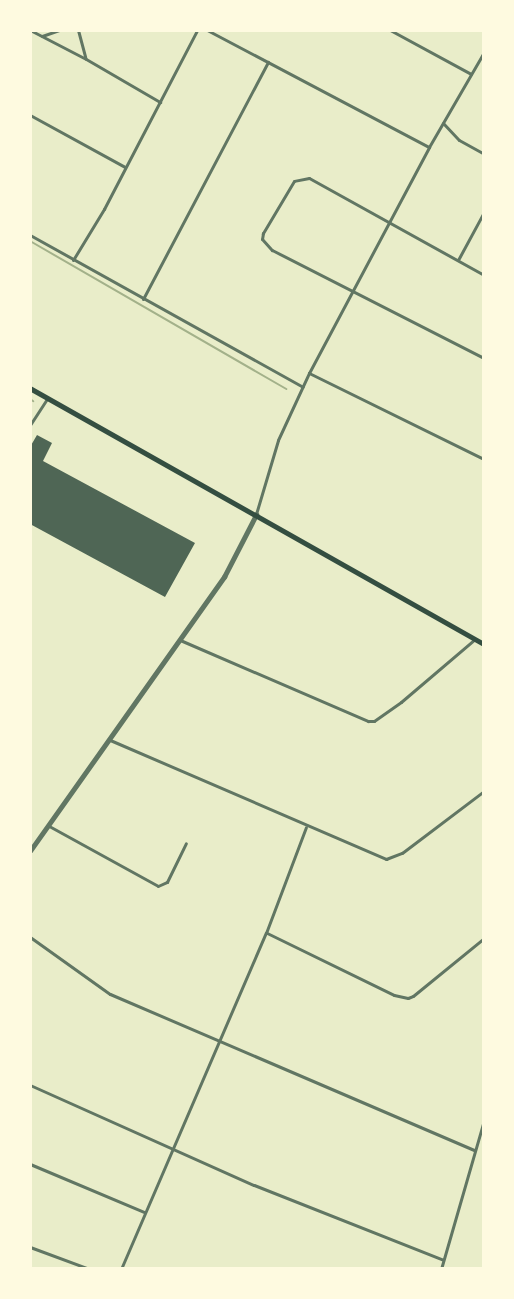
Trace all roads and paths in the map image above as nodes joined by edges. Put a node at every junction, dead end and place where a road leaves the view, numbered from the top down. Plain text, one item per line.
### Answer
1 (30, 30) edge
2 (59, 30) edge
3 (78, 30) edge
4 (197, 30) edge
5 (207, 30) edge
6 (390, 30) edge
7 (42, 36) junction
8 (484, 52) edge
9 (86, 58) junction
10 (268, 62) junction
11 (471, 74) junction
12 (160, 102) junction
13 (30, 115) edge
14 (443, 122) junction
15 (429, 147) junction
16 (484, 154) edge
17 (125, 167) junction
18 (484, 212) edge
19 (388, 222) junction
20 (30, 235) edge
21 (74, 260) junction
22 (458, 260) junction
23 (484, 275) edge
24 (353, 292) junction
25 (143, 299) junction
26 (484, 358) edge
27 (309, 373) junction
28 (303, 387) junction
29 (30, 388) edge
30 (48, 398) junction
31 (30, 425) edge
32 (484, 459) edge
33 (255, 515) junction
34 (178, 639) junction
35 (475, 639) junction
36 (484, 644) edge
37 (110, 740) junction
38 (484, 791) edge
39 (49, 826) junction
40 (306, 827) junction
41 (186, 843) dead end
42 (30, 851) edge
43 (266, 933) junction
44 (30, 937) edge
45 (484, 938) edge
46 (220, 1043) junction
47 (30, 1085) edge
48 (484, 1120) edge
49 (170, 1150) junction
50 (474, 1150) junction
51 (30, 1164) edge
52 (144, 1212) junction
53 (30, 1247) edge
54 (443, 1260) junction
55 (89, 1269) edge
56 (121, 1269) edge
57 (441, 1269) edge

1 - 7 street
2 - 7 street
3 - 9 street
4 - 12 street
5 - 10 street
6 - 11 street
7 - 9 street
8 - 11 street
9 - 12 street
10 - 15 street
10 - 25 street
11 - 14 street
12 - 17 street
13 - 17 street
14 - 15 street
14 - 16 street
15 - 19 street
17 - 21 street
18 - 22 street
19 - 22 street
19 - 24 street
19 - 24 street
20 - 21 street
21 - 25 street
22 - 23 street
24 - 26 street
24 - 27 street
25 - 28 street
27 - 28 street
27 - 32 street
28 - 33 street
29 - 30 main road
30 - 31 street
30 - 33 main road
33 - 34 street
33 - 35 main road
34 - 35 street
34 - 37 street
35 - 36 main road
37 - 39 street
37 - 40 street
38 - 40 street
39 - 41 street
39 - 42 street
40 - 43 street
43 - 45 street
43 - 46 street
44 - 46 street
46 - 49 street
46 - 50 street
47 - 49 street
48 - 50 street
49 - 52 street
49 - 54 street
50 - 54 street
51 - 52 street
52 - 56 street
53 - 55 street
54 - 57 street

